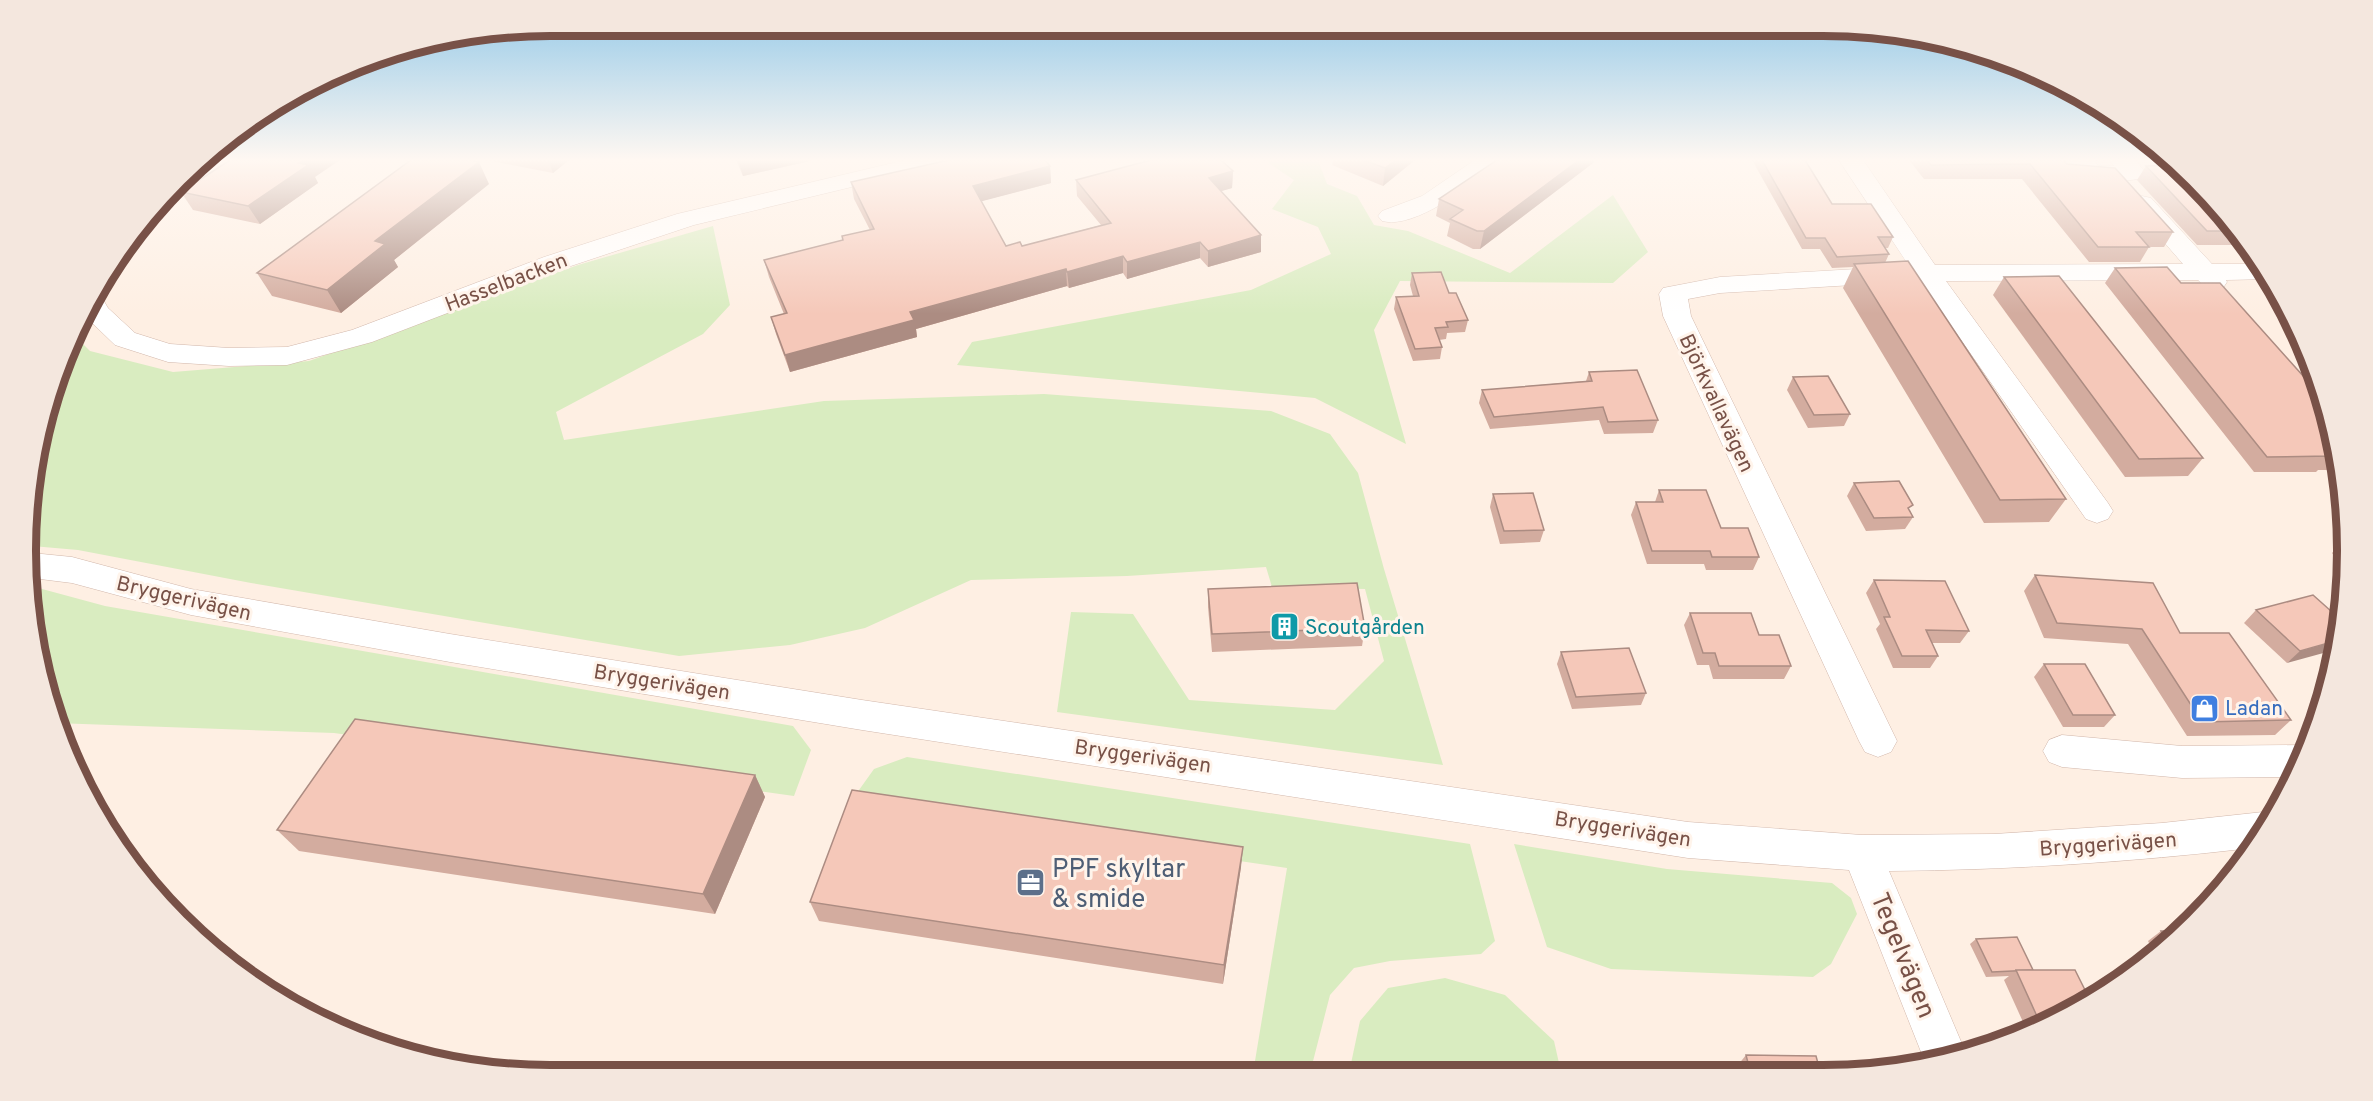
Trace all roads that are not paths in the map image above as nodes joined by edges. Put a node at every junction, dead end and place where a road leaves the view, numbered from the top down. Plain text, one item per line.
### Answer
1 (718, 211) edge
2 (1403, 211) edge
3 (1886, 211) edge
4 (2155, 211) edge
5 (1391, 216) dead end
6 (2255, 272) edge
7 (1928, 273) junction
8 (2205, 273) junction
9 (2228, 298) edge
10 (96, 311) edge
11 (2097, 511) dead end
12 (36, 565) edge
13 (1878, 741) dead end
14 (2062, 750) dead end
15 (2292, 761) edge
16 (2254, 830) edge
17 (1862, 853) junction
18 (1943, 1050) edge

1 - 10 street, Hasselbacken
2 - 5 street
3 - 7 street
4 - 8 street
6 - 8 street, Björkvallavägen
7 - 8 street, Björkvallavägen
7 - 11 street
7 - 13 street, Björkvallavägen
8 - 9 street
12 - 17 street, Bryggerivägen
14 - 15 street
16 - 17 street, Bryggerivägen
17 - 18 street, Tegelvägen

